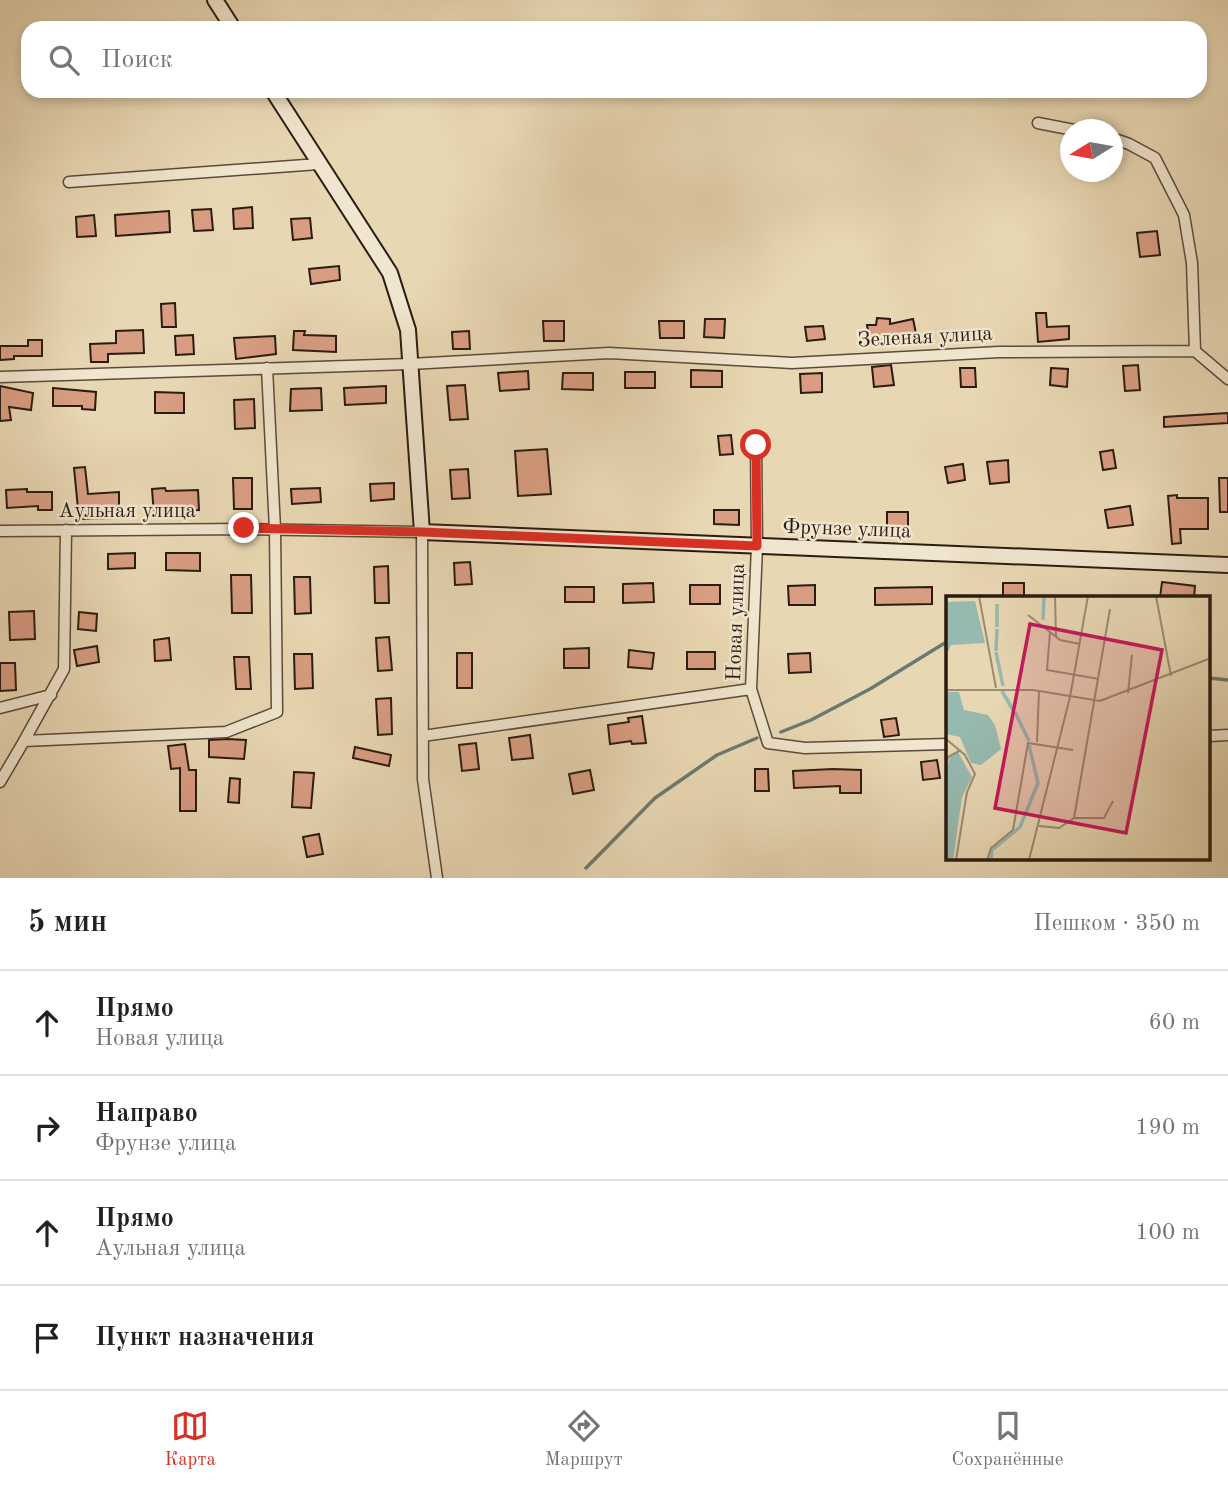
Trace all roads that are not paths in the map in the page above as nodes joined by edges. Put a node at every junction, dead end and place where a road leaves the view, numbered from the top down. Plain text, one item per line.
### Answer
1 (215, 0) edge
2 (228, 21) edge
3 (278, 98) edge
4 (1038, 123) dead end
5 (1060, 127) edge
6 (1123, 142) edge
7 (320, 164) junction
8 (69, 182) dead end
9 (1195, 351) junction
10 (410, 364) junction
11 (267, 368) junction
12 (0, 377) edge
13 (1228, 379) edge
14 (756, 445) dead end
15 (275, 529) junction
16 (66, 530) junction
17 (0, 531) edge
18 (422, 532) junction
19 (757, 546) junction
20 (1228, 565) edge
21 (751, 689) junction
22 (51, 695) junction
23 (0, 708) edge
24 (1228, 735) edge
25 (423, 736) junction
26 (1210, 736) edge
27 (24, 741) junction
28 (946, 744) edge
29 (0, 782) edge
30 (437, 878) edge

1 - 2 street
3 - 7 street
4 - 5 street
6 - 9 street
7 - 8 street
7 - 10 street
9 - 10 street, Зеленая улица
9 - 13 street
10 - 11 street, Зеленая улица
10 - 18 street
11 - 12 street, Зеленая улица
11 - 15 street
14 - 19 street, Новая улица
15 - 16 street, Аульная улица
15 - 18 street, Аульная улица
15 - 27 street
16 - 17 street, Аульная улица
16 - 22 street
18 - 19 street, Фрунзе улица
18 - 25 street
19 - 20 street, Фрунзе улица
19 - 21 street, Новая улица
21 - 25 street
21 - 28 street, Новая улица
22 - 23 street
22 - 27 street
24 - 26 street
25 - 30 street
27 - 29 street

